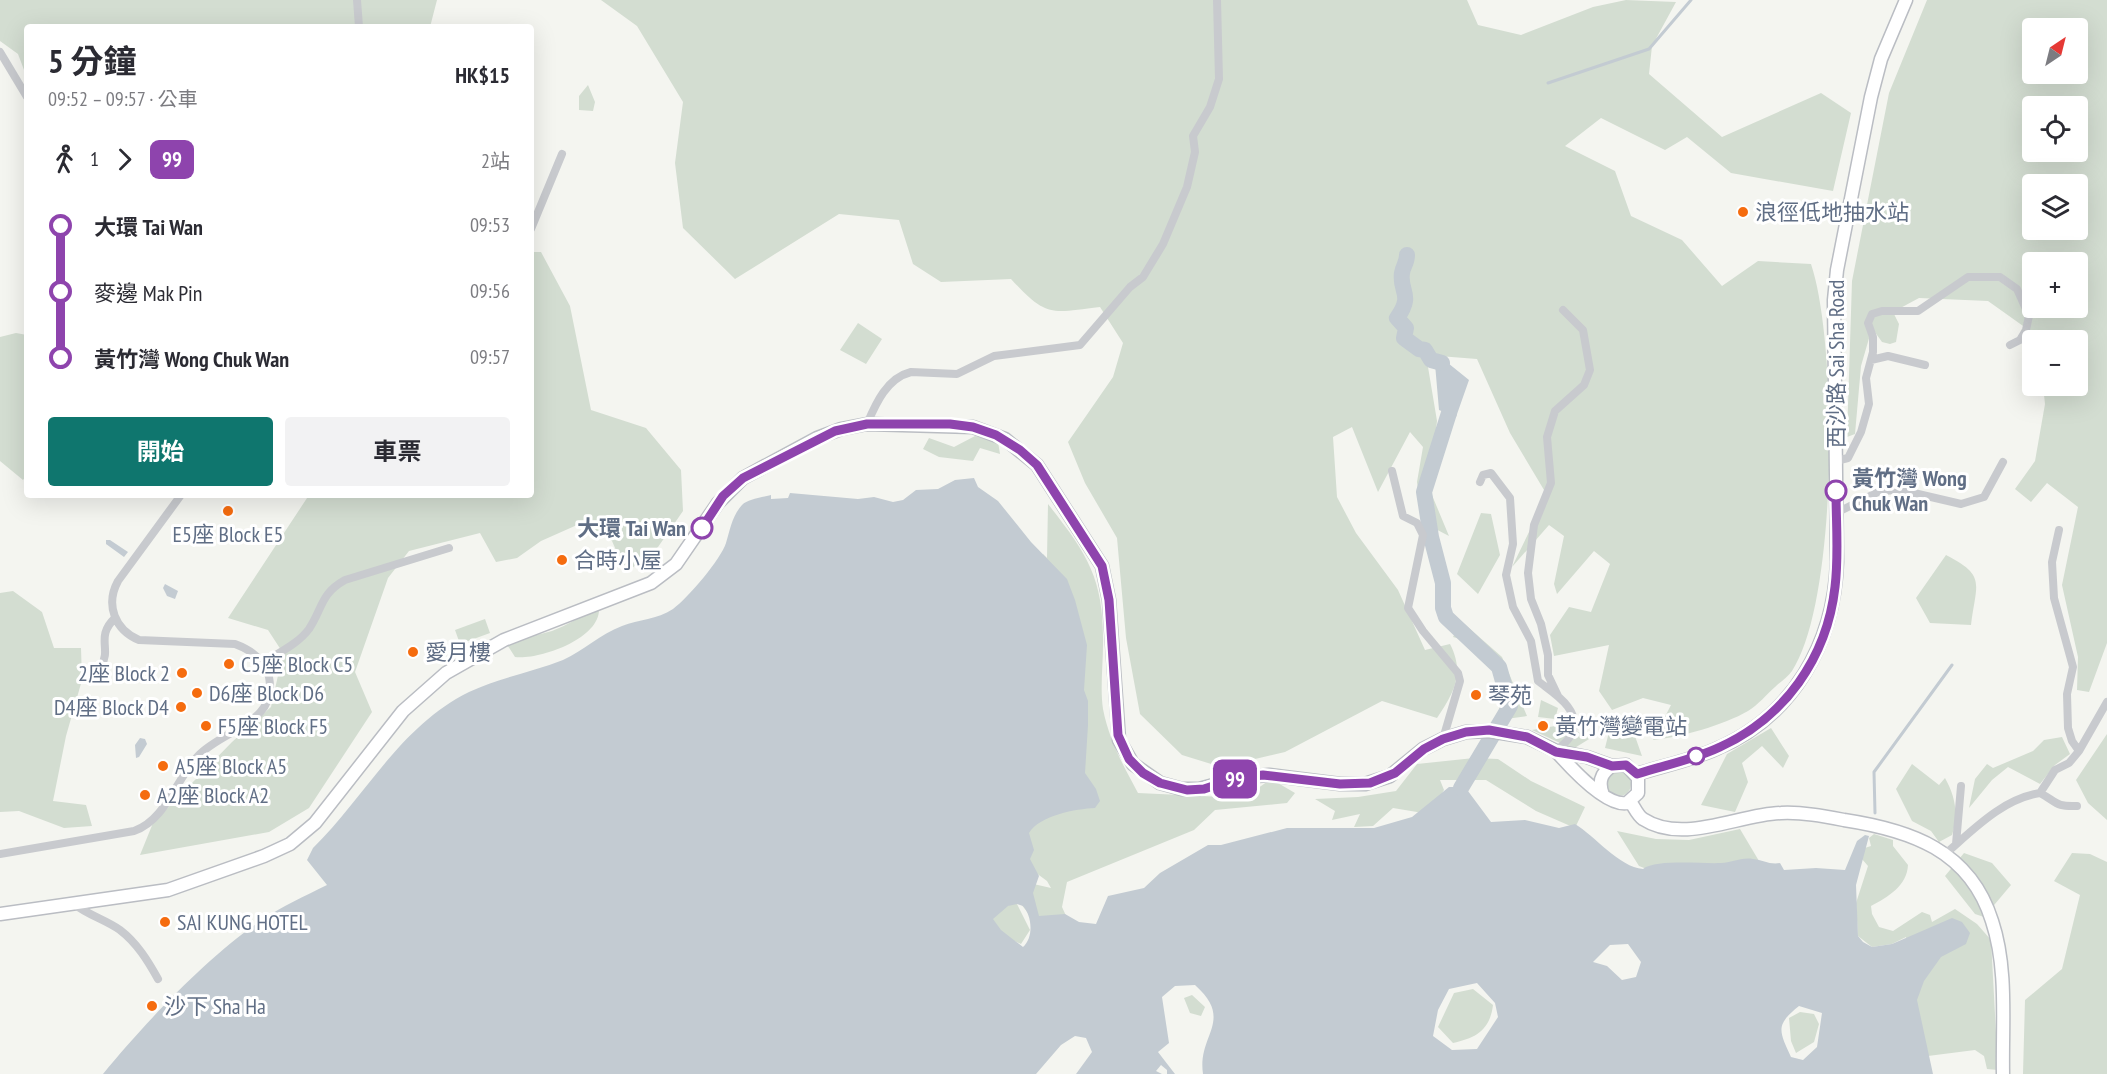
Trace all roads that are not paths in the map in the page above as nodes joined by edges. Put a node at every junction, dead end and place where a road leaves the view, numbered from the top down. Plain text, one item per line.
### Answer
1 (357, 0) edge
2 (1217, 0) edge
3 (1906, 0) edge
4 (359, 24) edge
5 (0, 52) edge
6 (24, 92) edge
7 (562, 154) dead end
8 (534, 222) edge
9 (1563, 310) dead end
10 (2010, 345) dead end
11 (1871, 360) junction
12 (1925, 365) dead end
13 (867, 424) junction
14 (1836, 461) junction
15 (2003, 462) dead end
16 (1392, 471) dead end
17 (1480, 482) dead end
18 (180, 498) edge
19 (1836, 513) junction
20 (2059, 530) dead end
21 (449, 548) dead end
22 (115, 618) junction
23 (263, 663) junction
24 (101, 666) dead end
25 (1558, 696) junction
26 (2107, 702) edge
27 (1443, 739) junction
28 (2079, 751) junction
29 (1556, 752) junction
30 (1612, 766) junction
31 (1637, 774) junction
32 (1961, 786) dead end
33 (2040, 793) junction
34 (1603, 795) junction
35 (1630, 801) junction
36 (2077, 806) dead end
37 (1956, 844) junction
38 (0, 854) edge
39 (1944, 855) junction
40 (74, 904) junction
41 (0, 914) edge
42 (159, 979) dead end
43 (2003, 1074) edge

1 - 4 street
2 - 13 street
3 - 14 main road, 西沙路 Sai Sha Road
5 - 6 street
7 - 8 street
9 - 25 street
10 - 11 street
11 - 12 street
11 - 14 street
13 - 27 main road
13 - 40 main road
14 - 19 main road, 西沙路 Sai Sha Road
15 - 19 street
16 - 27 street
17 - 25 street
18 - 22 street
19 - 31 main road, 西沙路 Sai Sha Road
20 - 28 street
21 - 23 street
22 - 23 street
22 - 24 street
23 - 38 street
25 - 29 street
26 - 28 street
27 - 29 main road
28 - 33 street
29 - 30 main road
29 - 34 main road
30 - 31 main road
30 - 34 main road
31 - 35 main road
32 - 37 street
33 - 36 street
33 - 37 street
34 - 35 main road
35 - 39 main road
37 - 39 street
39 - 43 main road
40 - 41 main road
40 - 42 street

